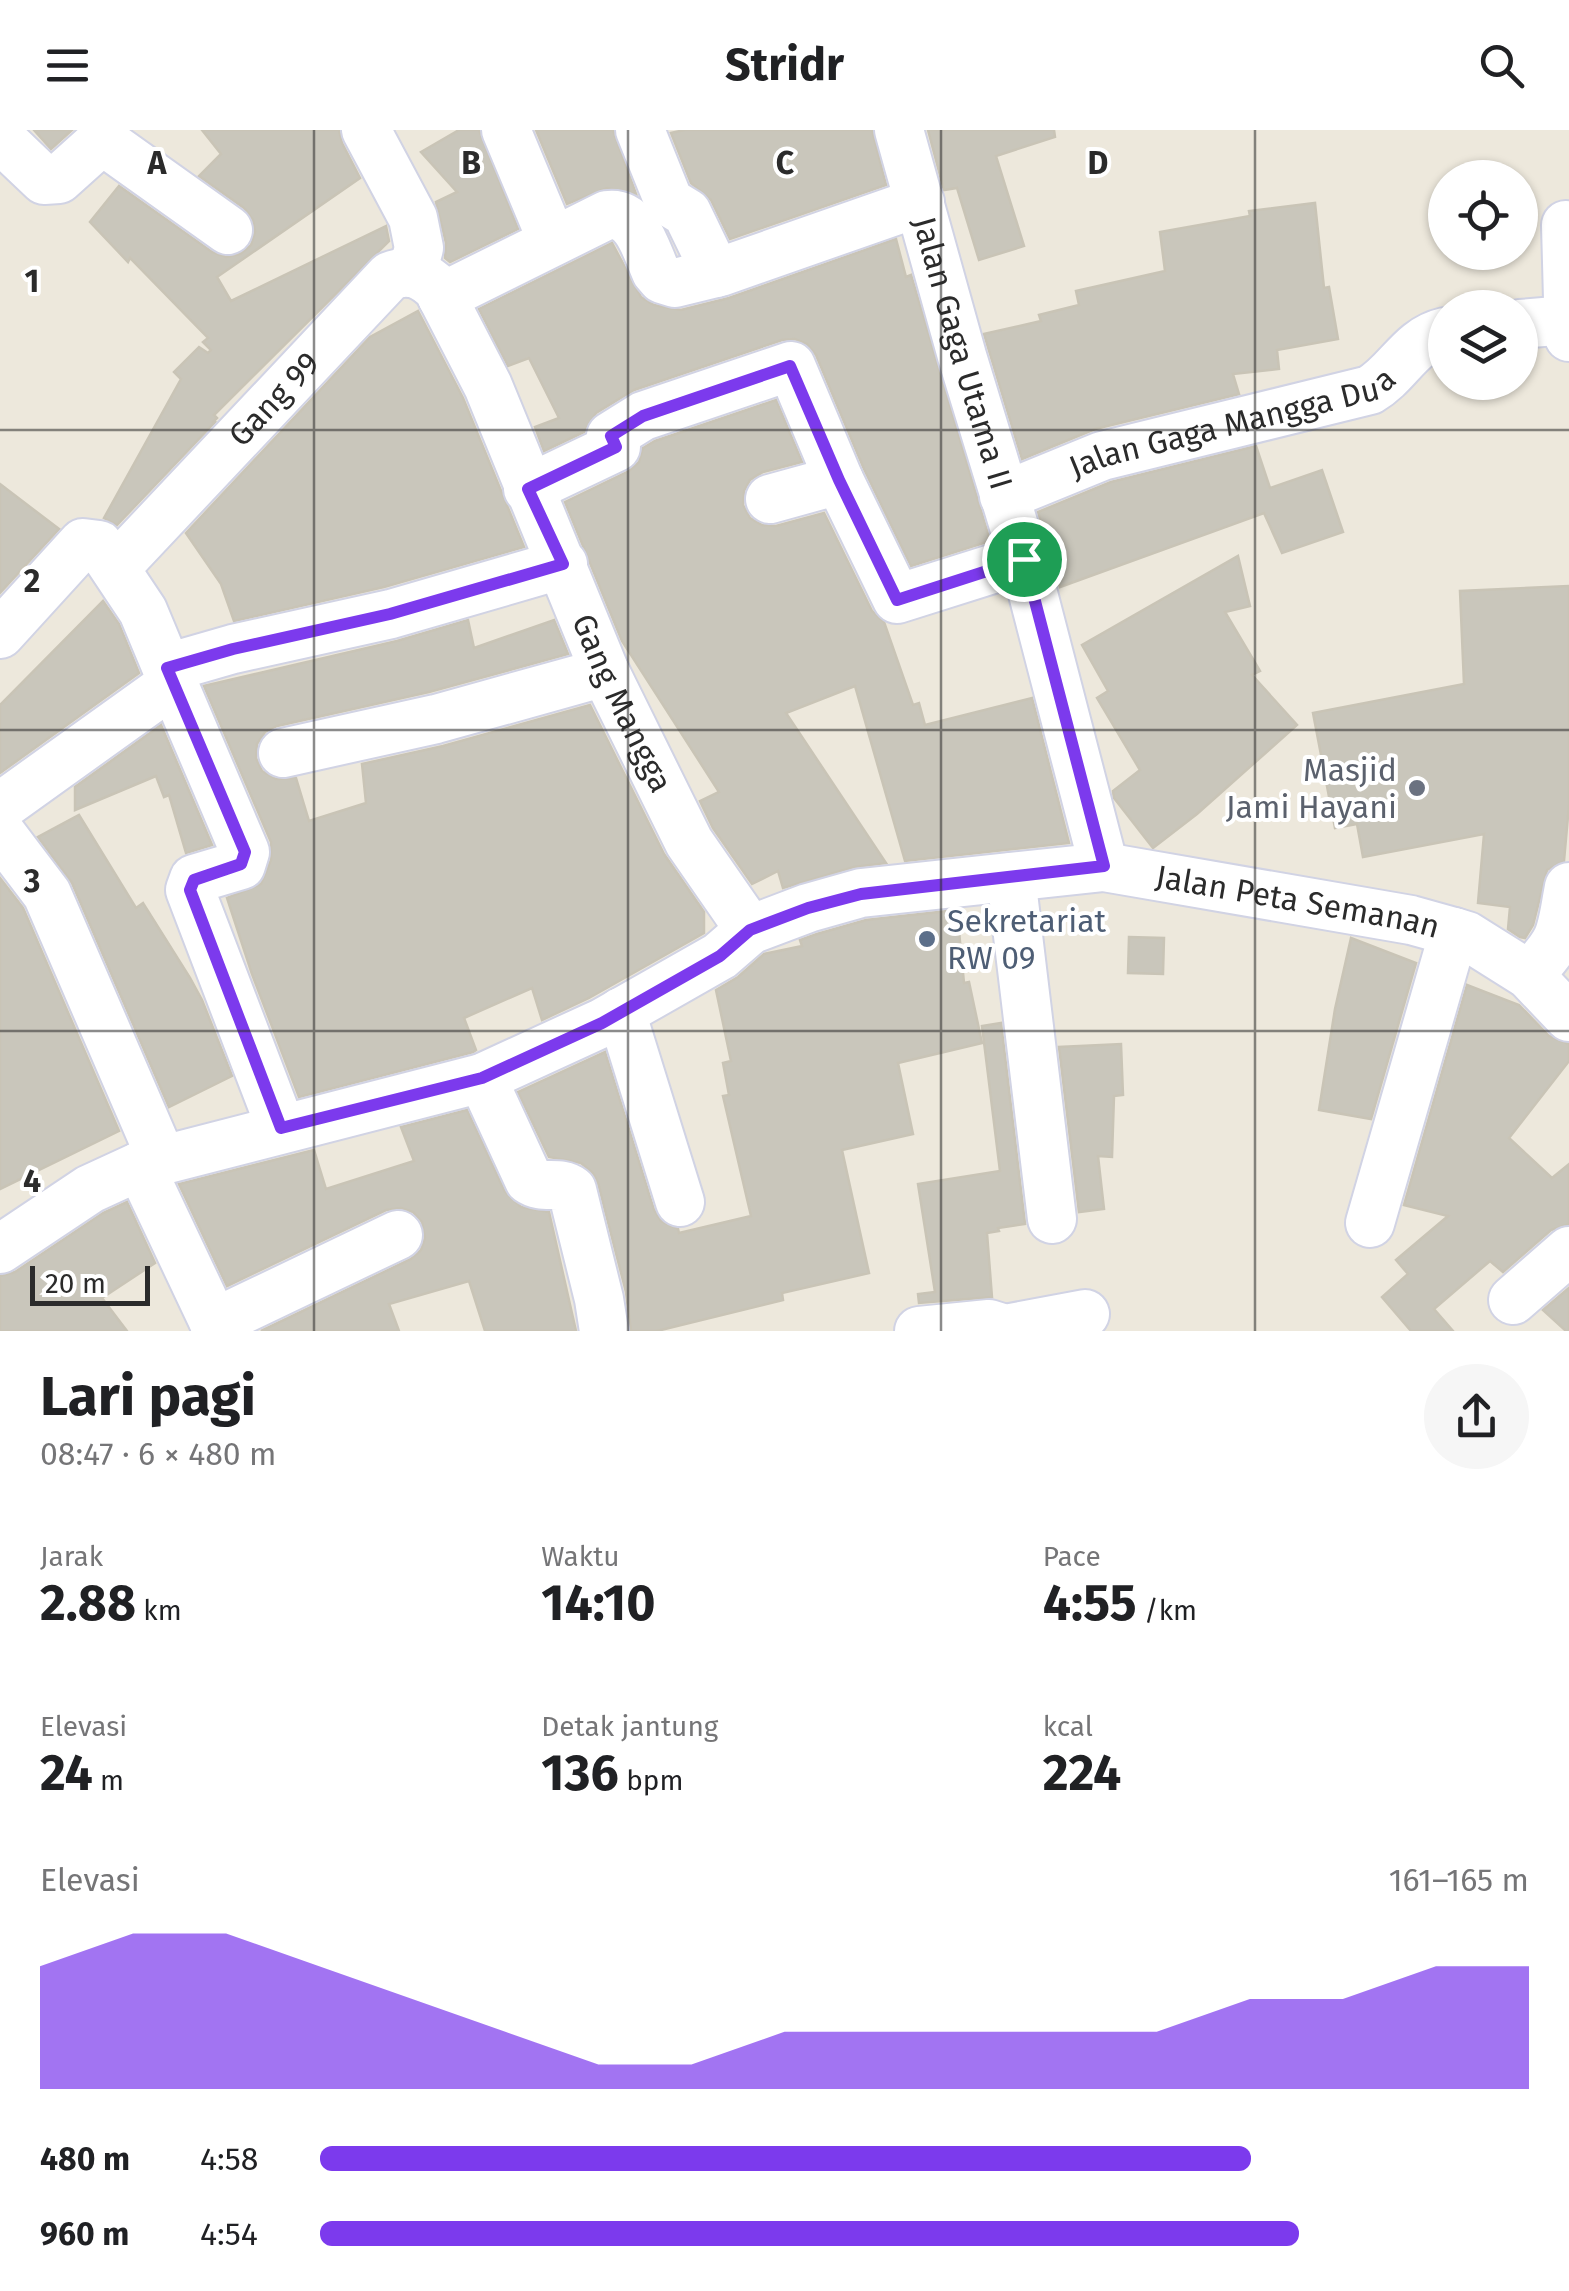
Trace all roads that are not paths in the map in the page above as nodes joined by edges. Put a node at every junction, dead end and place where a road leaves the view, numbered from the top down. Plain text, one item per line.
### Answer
1 (366, 130) edge
2 (506, 130) edge
3 (640, 130) edge
4 (898, 130) edge
5 (0, 138) edge
6 (920, 202) junction
7 (648, 210) junction
8 (1566, 224) dead end
9 (228, 230) dead end
10 (552, 240) junction
11 (427, 285) junction
12 (1568, 320) edge
13 (1538, 322) edge
14 (1428, 336) edge
15 (1569, 337) edge
16 (839, 480) junction
17 (528, 489) junction
18 (1004, 496) junction
19 (770, 499) dead end
20 (1024, 559) junction
21 (563, 564) junction
22 (115, 568) junction
23 (0, 634) edge
24 (605, 672) junction
25 (170, 675) junction
26 (283, 753) dead end
27 (0, 807) edge
28 (0, 832) edge
29 (1104, 866) junction
30 (1011, 876) junction
31 (1569, 886) edge
32 (750, 930) junction
33 (1454, 932) junction
34 (1528, 975) junction
35 (621, 1012) junction
36 (1569, 1017) edge
37 (482, 1078) junction
38 (281, 1128) junction
39 (151, 1163) junction
40 (680, 1202) dead end
41 (1052, 1219) dead end
42 (1370, 1223) dead end
43 (398, 1235) dead end
44 (0, 1249) edge
45 (1569, 1252) edge
46 (1513, 1300) dead end
47 (1085, 1314) dead end
48 (216, 1327) edge
49 (604, 1331) edge
50 (920, 1331) edge

1 - 11 street
2 - 10 street
3 - 7 street
4 - 6 street, Jalan Gaga Utama II
5 - 9 street
6 - 7 street
6 - 18 street, Jalan Gaga Utama II
7 - 10 street, Gang 99
8 - 12 street
10 - 11 street, Gang 99
11 - 17 street, Gang Mangga
11 - 22 street, Gang 99
12 - 13 street
12 - 15 street
14 - 18 street, Jalan Gaga Mangga Dua
16 - 17 street
16 - 19 street
16 - 20 street
17 - 21 street, Gang Mangga
18 - 20 street, Jalan Gaga Utama II
20 - 29 street, Jalan Gaga Utama II
21 - 24 street, Gang Mangga
21 - 25 street
22 - 23 street
22 - 25 street
24 - 26 street
24 - 32 street, Gang Mangga
25 - 27 street
25 - 38 street
28 - 39 street
29 - 30 street, Jalan Peta Semanan
29 - 33 street, Jalan Peta Semanan
30 - 32 street, Jalan Peta Semanan
30 - 41 street
31 - 34 street
32 - 35 street, Jalan Peta Semanan
33 - 34 street, Jalan Peta Semanan
33 - 42 street
34 - 36 street, Jalan Peta Semanan
35 - 37 street, Jalan Peta Semanan
35 - 40 street
37 - 38 street, Jalan Peta Semanan
37 - 49 street
38 - 39 street, Jalan Peta Semanan
39 - 44 street, Jalan Peta Semanan
39 - 48 street
43 - 48 street
45 - 46 street
47 - 50 street

